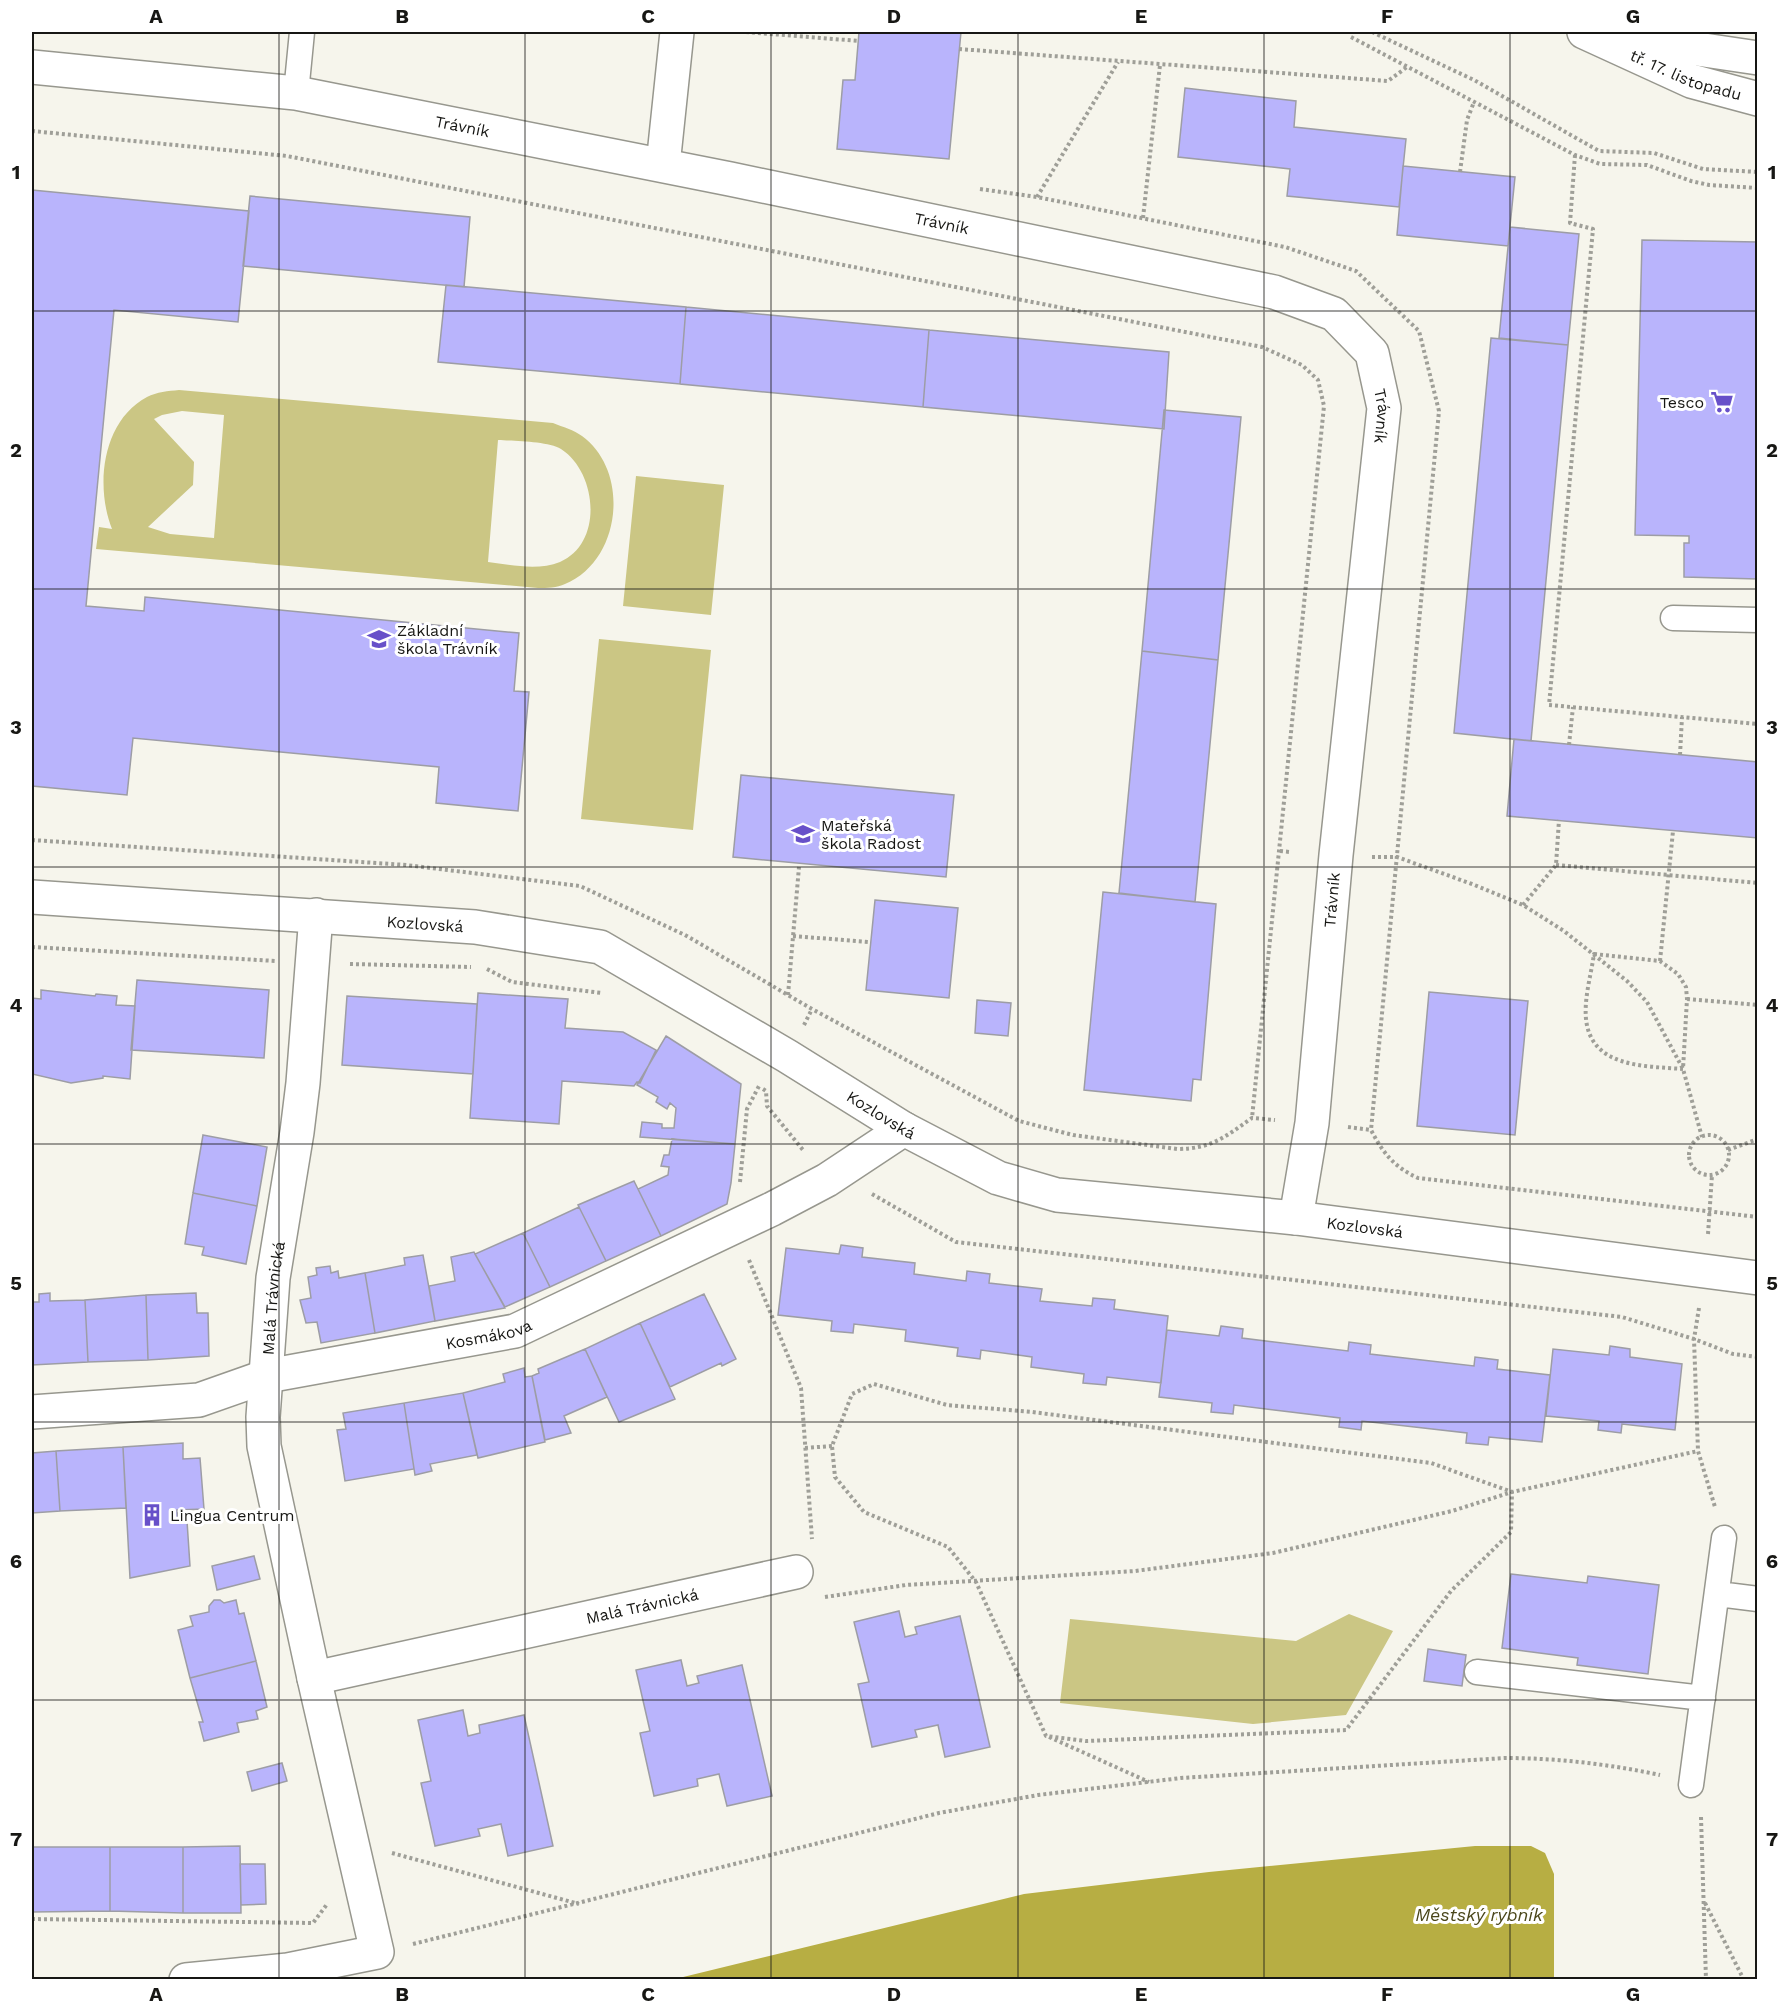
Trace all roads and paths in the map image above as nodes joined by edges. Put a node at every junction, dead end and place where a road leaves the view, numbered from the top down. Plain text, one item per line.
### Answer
1 (302, 32) edge
2 (677, 32) edge
3 (746, 32) edge
4 (1372, 32) edge
5 (1584, 32) edge
6 (1620, 32) edge
7 (1351, 37) dead end
8 (859, 41) dead end
9 (959, 49) dead end
10 (1758, 58) edge
11 (1118, 62) junction
12 (1160, 66) junction
13 (32, 67) edge
14 (1407, 67) junction
15 (296, 93) junction
16 (1758, 99) edge
17 (1474, 102) junction
18 (32, 131) edge
19 (1575, 155) junction
20 (663, 165) junction
21 (1460, 172) dead end
22 (1758, 172) edge
23 (1758, 188) edge
24 (980, 189) dead end
25 (1037, 197) junction
26 (1143, 218) junction
27 (1673, 618) dead end
28 (1758, 620) edge
29 (1573, 707) junction
30 (1682, 717) junction
31 (1758, 724) edge
32 (1569, 745) dead end
33 (1680, 755) dead end
34 (1559, 820) dead end
35 (1673, 831) dead end
36 (1280, 851) junction
37 (1290, 852) dead end
38 (1369, 857) dead end
39 (1397, 857) junction
40 (1556, 865) junction
41 (799, 867) dead end
42 (1668, 874) junction
43 (1758, 883) edge
44 (32, 897) edge
45 (1523, 905) junction
46 (316, 915) junction
47 (793, 936) junction
48 (869, 942) dead end
49 (32, 947) edge
50 (1594, 954) junction
51 (1660, 961) junction
52 (313, 963) junction
53 (472, 968) dead end
54 (484, 968) dead end
55 (609, 994) dead end
56 (788, 995) dead end
57 (1687, 999) junction
58 (1758, 1005) edge
59 (1683, 1069) junction
60 (1279, 1121) dead end
61 (904, 1129) junction
62 (1702, 1137) junction
63 (1758, 1139) edge
64 (1728, 1150) junction
65 (1712, 1175) junction
66 (827, 1180) junction
67 (740, 1184) dead end
68 (1710, 1212) junction
69 (1758, 1217) edge
70 (1296, 1218) junction
71 (748, 1256) dead end
72 (1758, 1278) edge
73 (1699, 1306) dead end
74 (1694, 1339) junction
75 (1758, 1357) edge
76 (267, 1376) junction
77 (32, 1412) edge
78 (832, 1446) junction
79 (805, 1448) junction
80 (1698, 1451) junction
81 (1512, 1492) junction
82 (1724, 1538) joint
83 (812, 1541) dead end
84 (796, 1572) dead end
85 (976, 1582) junction
86 (1718, 1594) junction
87 (816, 1599) dead end
88 (1758, 1599) edge
89 (1477, 1672) dead end
90 (314, 1678) junction
91 (1703, 1698) junction
92 (1046, 1736) junction
93 (1149, 1782) junction
94 (1691, 1785) junction
95 (383, 1851) dead end
96 (332, 1897) dead end
97 (1703, 1900) junction
98 (579, 1904) junction
99 (32, 1919) edge
100 (377, 1952) junction
101 (186, 1980) edge
102 (1706, 1980) edge
103 (1744, 1980) edge

1 - 15 lane
2 - 20 street
3 - 8 path
4 - 22 path
5 - 16 street, tř. 17. listopadu
6 - 10 street, tř. 17. listopadu
7 - 14 path
9 - 11 path
11 - 12 path
11 - 25 path
12 - 14 path
12 - 26 path
13 - 15 street, Trávník
14 - 17 path
15 - 20 street, Trávník
17 - 19 path
17 - 21 path
18 - 36 path
19 - 23 path
19 - 29 path
20 - 70 street, Trávník
24 - 25 path
25 - 26 path
26 - 39 path
27 - 28 lane
29 - 30 path
29 - 32 path
30 - 31 path
30 - 33 path
34 - 40 path
35 - 42 path
36 - 37 path
36 - 60 path
38 - 39 path
39 - 45 path
39 - 68 path
40 - 42 path
40 - 45 path
41 - 47 path
42 - 43 path
42 - 51 path
44 - 46 street, Kozlovská
45 - 50 path
46 - 52 street, Malá Trávnická
46 - 61 street, Kozlovská
47 - 48 path
47 - 56 path
49 - 52 path
50 - 51 path
50 - 59 path
50 - 59 path
51 - 57 path
52 - 53 path
52 - 76 street, Malá Trávnická
54 - 55 path
57 - 58 path
57 - 59 path
59 - 62 path
61 - 66 street, Kosmákova
61 - 70 street, Kozlovská
62 - 64 path
62 - 65 path
63 - 64 path
64 - 65 path
65 - 68 path
66 - 67 path
66 - 74 path
66 - 76 street, Kosmákova
68 - 69 path
70 - 72 street, Kozlovská
71 - 79 path
73 - 74 path
74 - 75 path
74 - 80 path
76 - 77 street, Kosmákova
76 - 90 street, Malá Trávnická
78 - 79 path
78 - 81 path
78 - 85 path
79 - 83 path
80 - 81 path
80 - 82 path
81 - 85 path
81 - 92 path
82 - 86 lane
84 - 90 street, Malá Trávnická
85 - 87 path
85 - 92 path
86 - 88 lane
86 - 91 lane
89 - 91 lane
90 - 100 street, Malá Trávnická
91 - 94 lane
92 - 93 path
93 - 94 path
93 - 98 path
94 - 97 path
95 - 98 path
96 - 99 path
97 - 102 path
97 - 103 path
98 - 100 path
100 - 101 street

